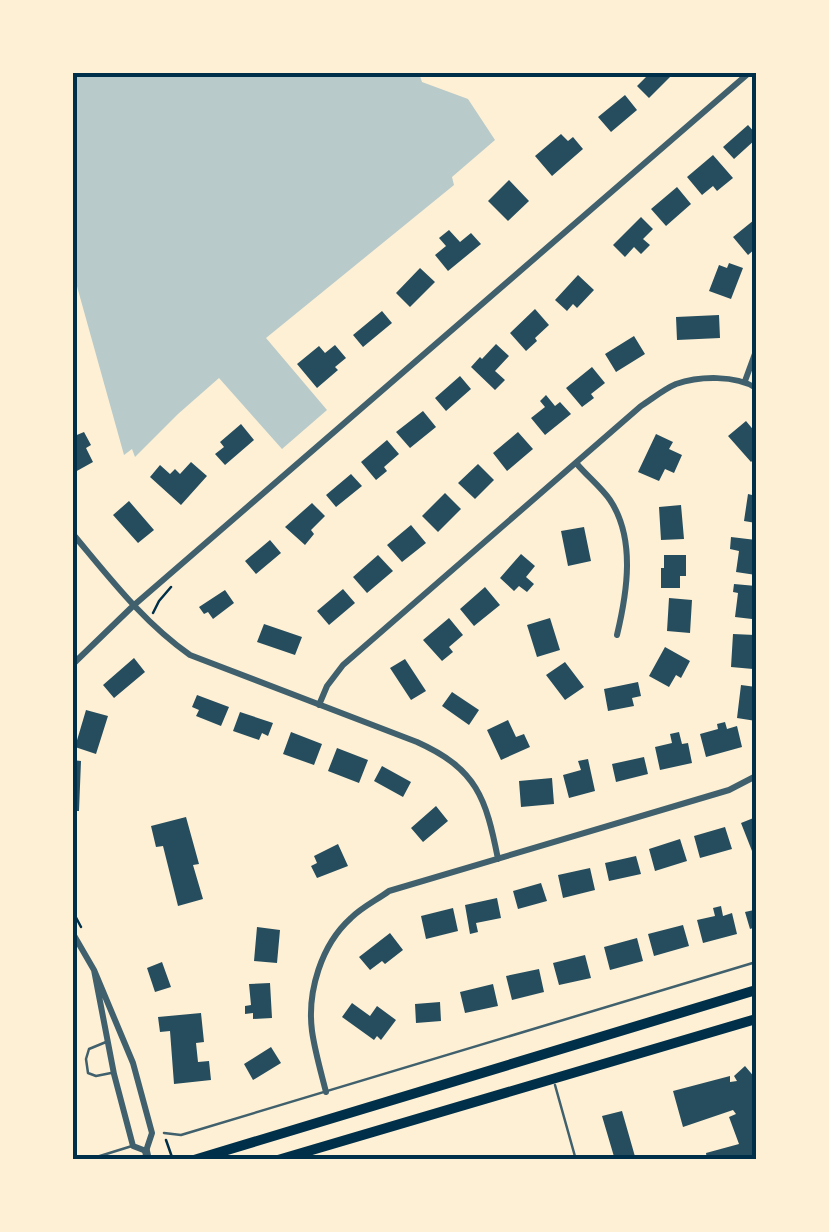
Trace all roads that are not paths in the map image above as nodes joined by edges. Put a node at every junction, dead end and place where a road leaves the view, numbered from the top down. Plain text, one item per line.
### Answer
1 (750, 72) edge
2 (756, 351) edge
3 (745, 381) junction
4 (756, 388) edge
5 (577, 464) junction
6 (72, 534) edge
7 (134, 606) junction
8 (617, 634) dead end
9 (72, 665) edge
10 (318, 705) junction
11 (756, 776) edge
12 (498, 859) junction
13 (72, 932) edge
14 (756, 962) edge
15 (94, 970) junction
16 (756, 990) edge
17 (756, 1019) edge
18 (108, 1042) junction
19 (545, 1053) junction
20 (113, 1072) junction
21 (554, 1078) junction
22 (326, 1092) junction
23 (150, 1126) junction
24 (164, 1133) joint
25 (133, 1146) junction
26 (147, 1155) edge
27 (87, 1160) edge
28 (194, 1160) edge
29 (278, 1160) edge
30 (576, 1160) edge

1 - 7 street
2 - 3 street
3 - 4 street
3 - 5 street
5 - 8 street
5 - 10 street
6 - 7 street
7 - 9 street
7 - 10 street
10 - 12 street
11 - 12 street
12 - 22 street
13 - 15 street
14 - 22 lane
15 - 18 street
15 - 23 street
16 - 19 main road
17 - 21 main road
18 - 20 street
18 - 20 lane
19 - 21 main road
19 - 28 main road
20 - 25 street
21 - 29 main road
21 - 30 lane
22 - 24 lane
23 - 24 street
23 - 26 street
25 - 26 street
25 - 27 lane

